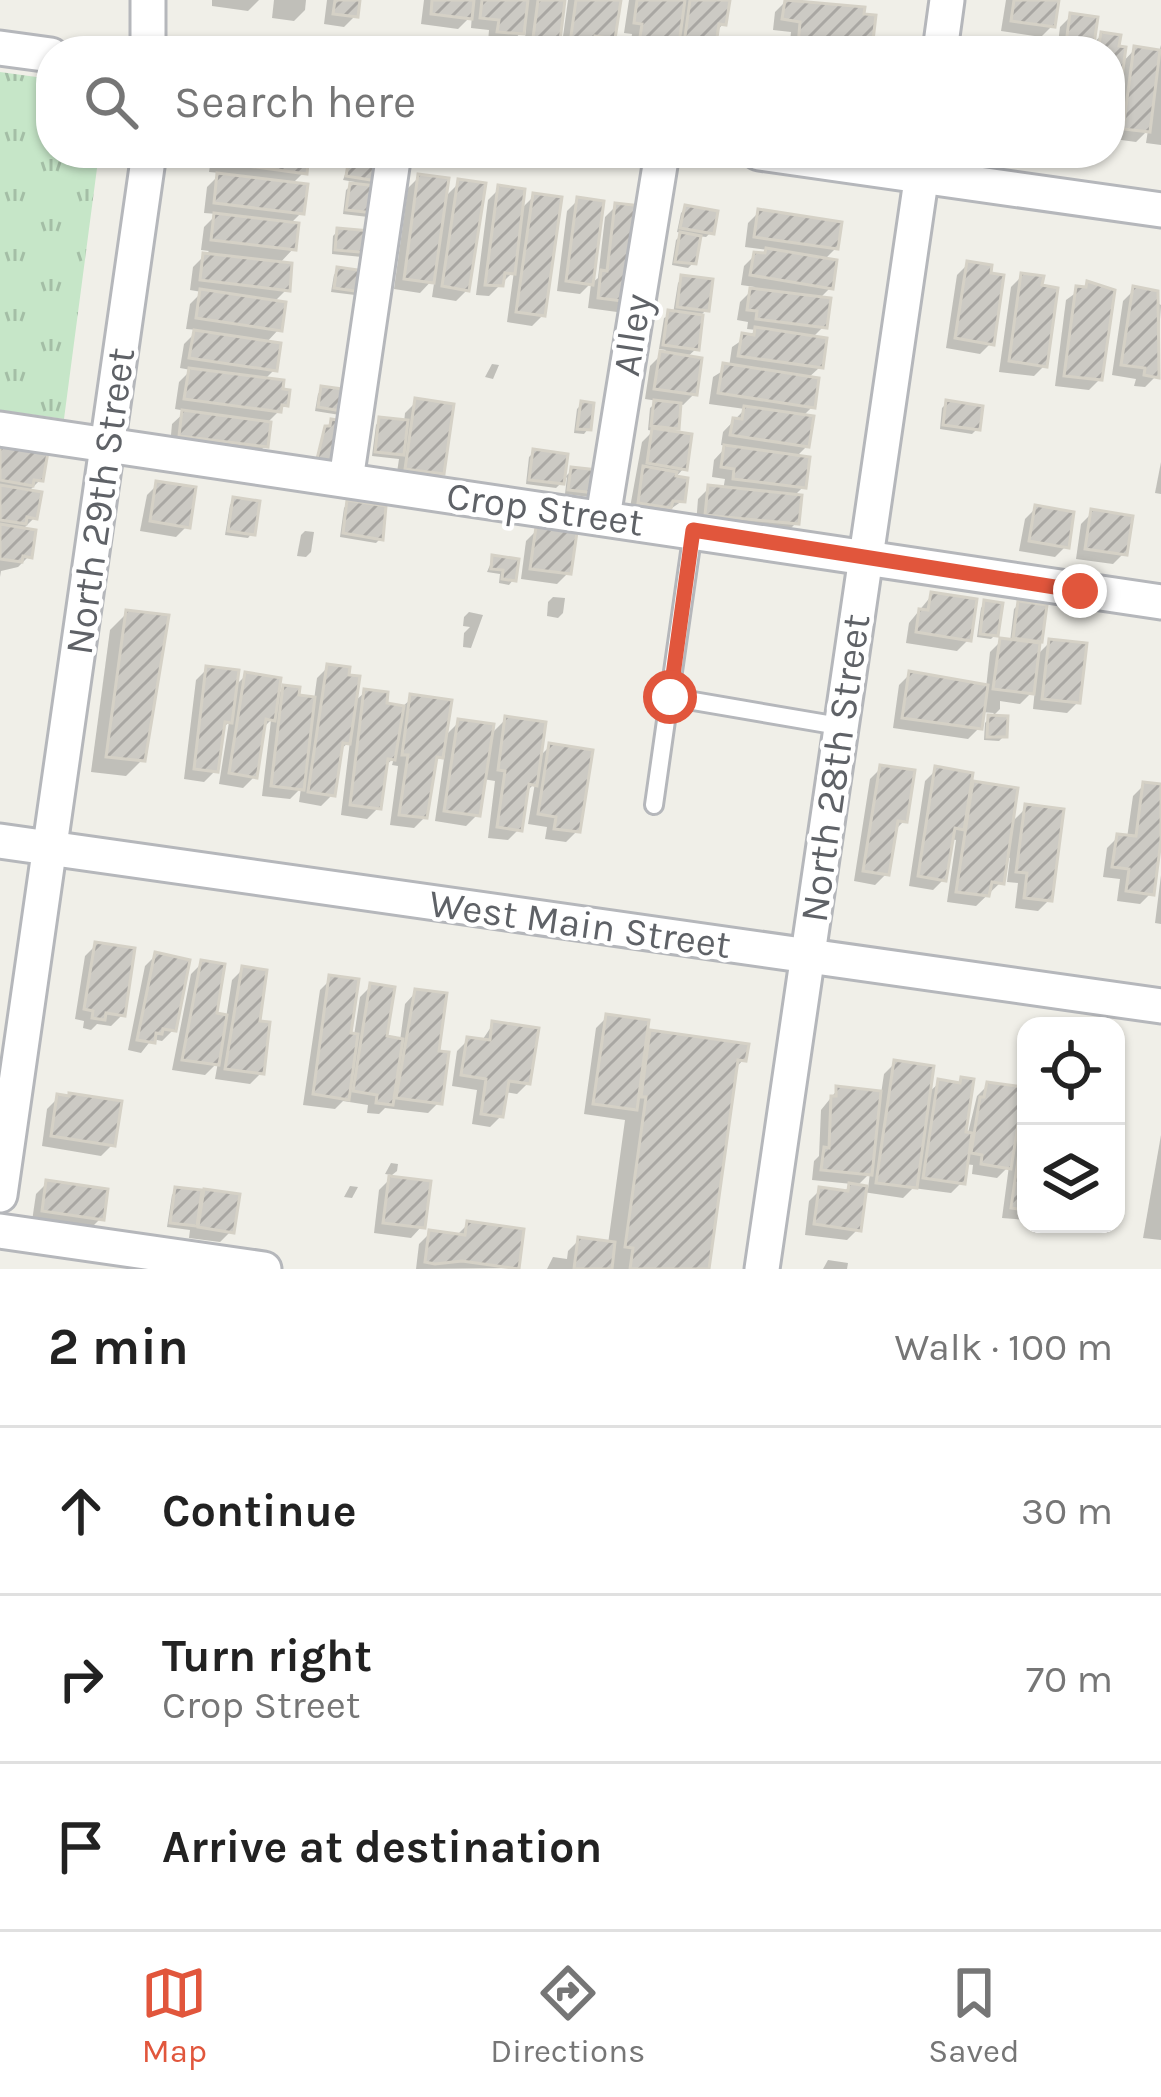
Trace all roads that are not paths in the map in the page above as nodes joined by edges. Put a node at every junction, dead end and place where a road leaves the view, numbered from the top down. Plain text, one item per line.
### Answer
1 (148, 0) edge
2 (947, 0) edge
3 (148, 36) edge
4 (942, 36) edge
5 (0, 48) edge
6 (36, 53) edge
7 (147, 168) edge
8 (392, 168) edge
9 (660, 168) edge
10 (922, 168) edge
11 (944, 168) edge
12 (1161, 210) edge
13 (0, 429) edge
14 (108, 445) junction
15 (346, 480) junction
16 (603, 517) junction
17 (693, 530) junction
18 (865, 555) junction
19 (1161, 602) edge
20 (670, 697) junction
21 (839, 726) junction
22 (654, 806) dead end
23 (0, 841) edge
24 (50, 848) junction
25 (808, 956) junction
26 (1161, 1006) edge
27 (0, 1195) edge
28 (0, 1231) edge
29 (264, 1269) edge
30 (762, 1269) edge

1 - 3 street
2 - 4 street
5 - 6 street
7 - 14 street, North 29th Street
8 - 15 street
9 - 16 street, Alley
10 - 18 street, North 28th Street
11 - 12 street
13 - 14 street, Crop Street
14 - 15 street, Crop Street
14 - 24 street, North 29th Street
15 - 16 street, Crop Street
16 - 17 street, Crop Street
17 - 18 street, Crop Street
17 - 20 lane
18 - 19 street, Crop Street
18 - 21 street, North 28th Street
20 - 21 lane
20 - 22 lane
21 - 25 street, North 28th Street
23 - 24 street, West Main Street
24 - 25 street, West Main Street
24 - 27 street, North 29th Street
25 - 26 street, West Main Street
25 - 30 street, North 28th Street
28 - 29 street

